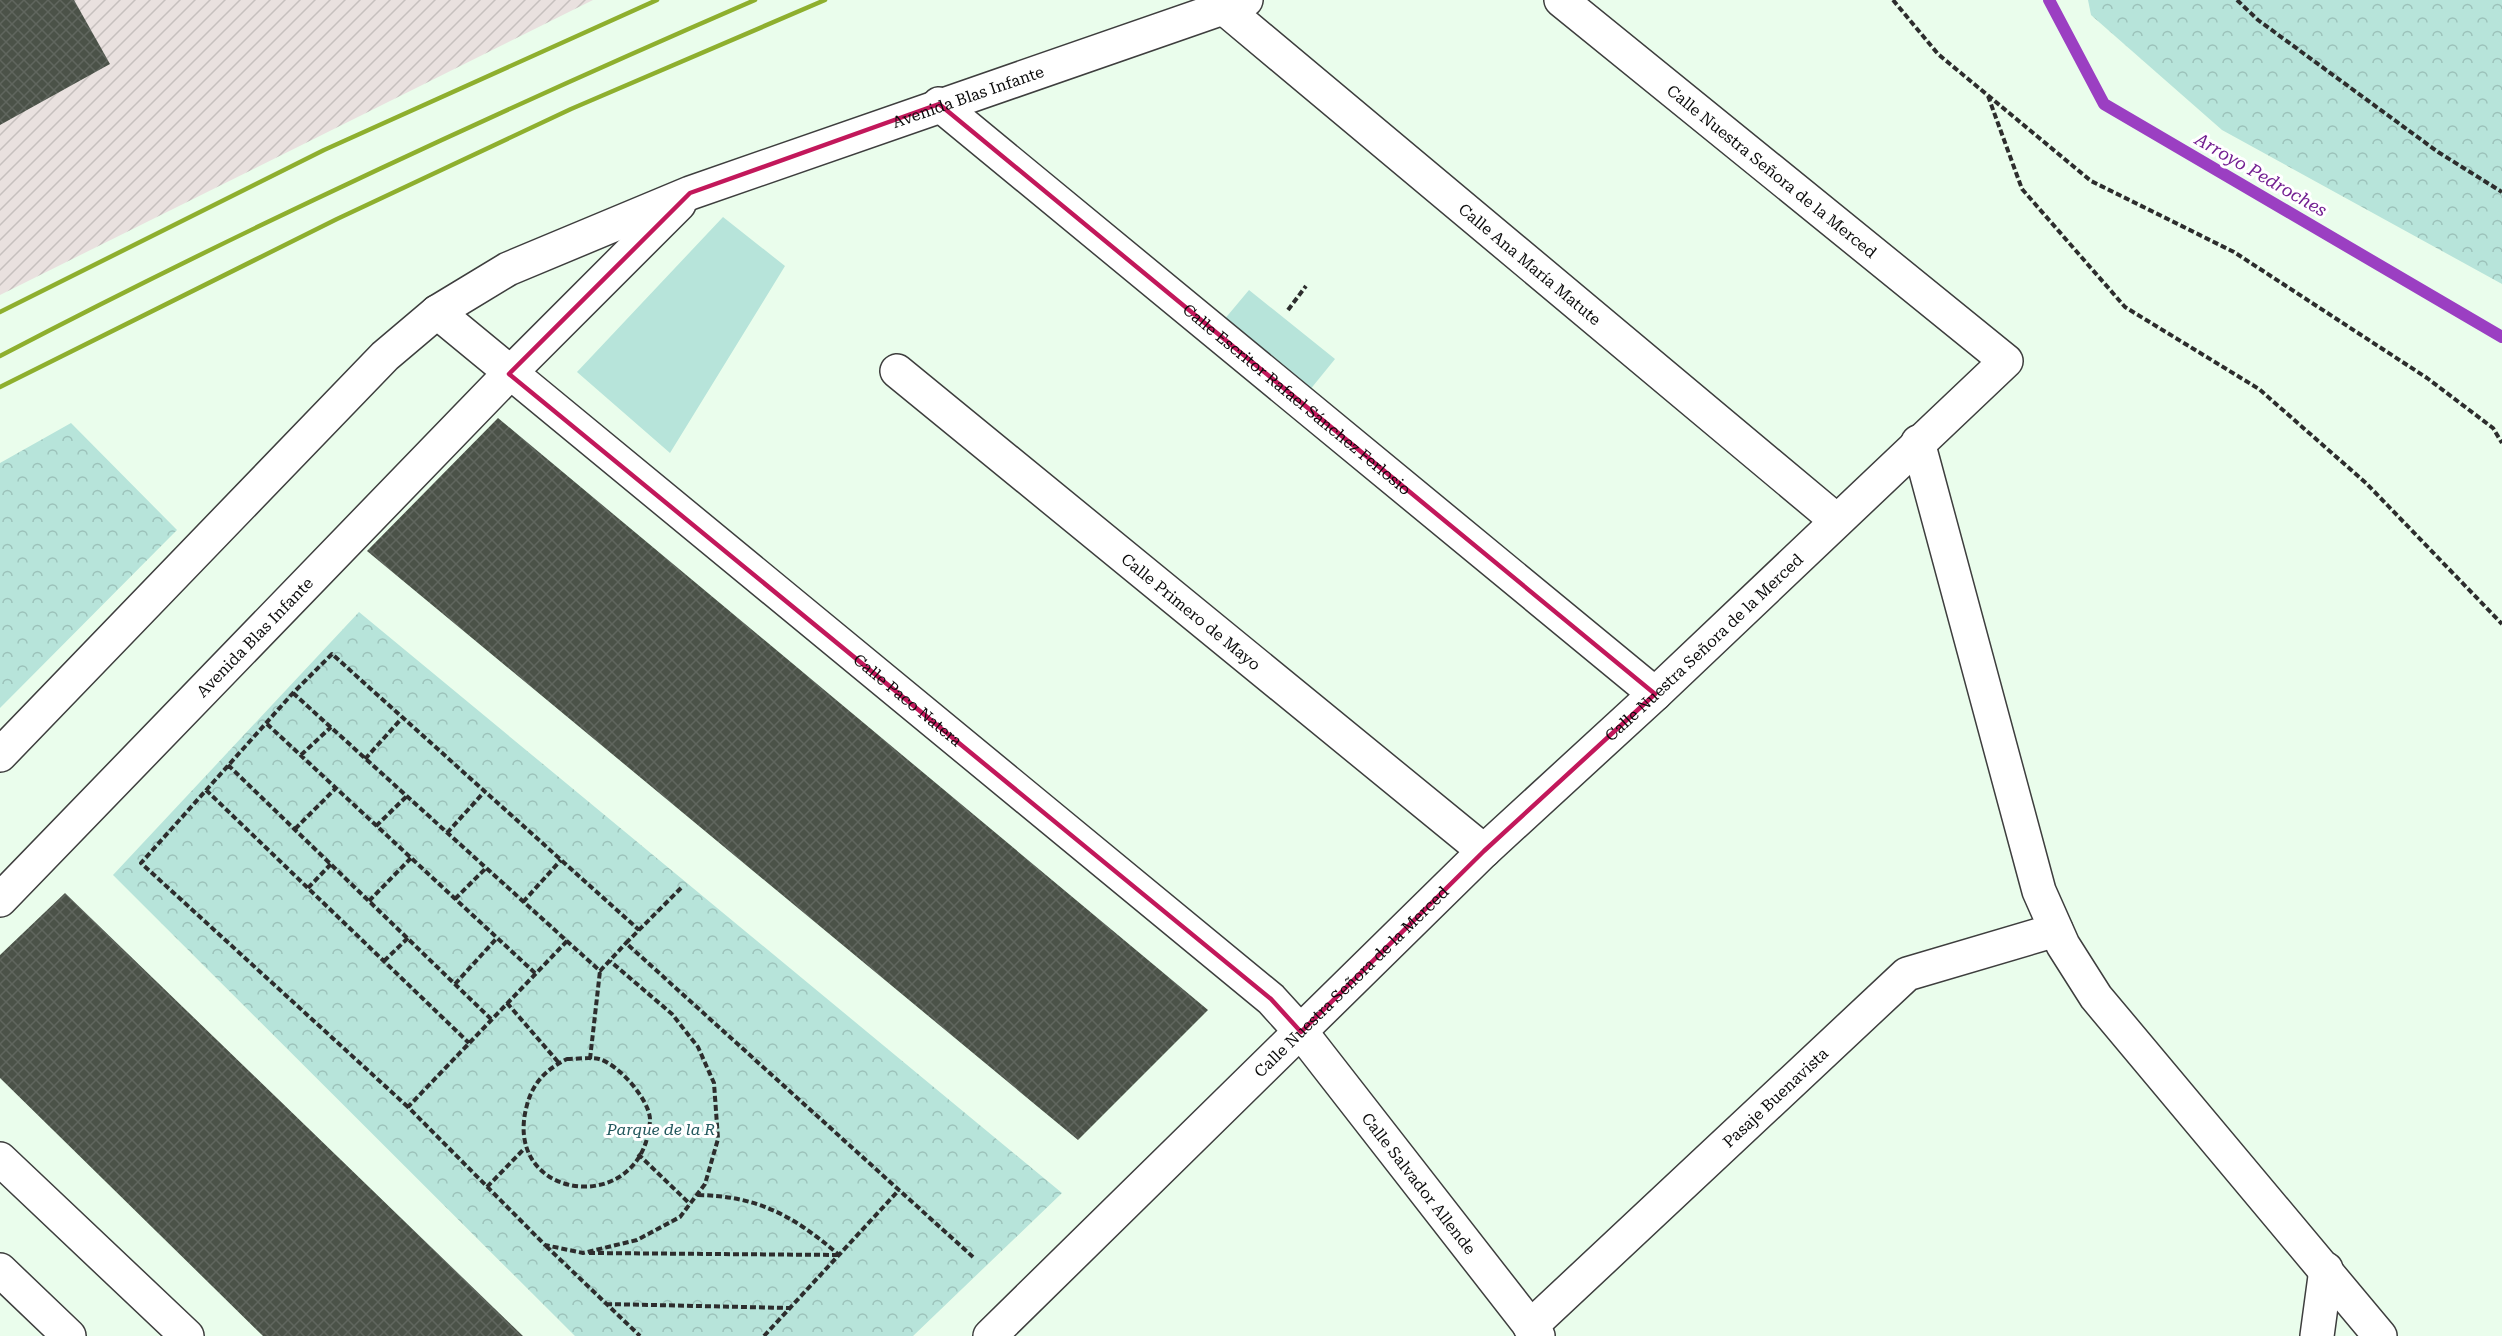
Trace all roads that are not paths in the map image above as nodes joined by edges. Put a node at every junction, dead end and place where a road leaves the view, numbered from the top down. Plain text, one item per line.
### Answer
1 (1561, 0) edge
2 (1235, 4) edge
3 (939, 104) junction
4 (690, 193) junction
5 (437, 312) junction
6 (897, 371) dead end
7 (509, 374) junction
8 (1918, 442) junction
9 (1836, 520) junction
10 (1655, 694) junction
11 (0, 755) edge
12 (1484, 850) junction
13 (0, 900) edge
14 (2056, 930) junction
15 (1301, 1032) junction
16 (0, 1159) edge
17 (2326, 1269) junction
18 (0, 1270) edge
19 (1534, 1331) edge
20 (69, 1336) edge
21 (187, 1336) edge
22 (990, 1336) edge
23 (2317, 1336) edge
24 (2380, 1336) edge

1 - 8 street, Calle Nuestra Señora de la Merced
2 - 3 street, Avenida Blas Infante
2 - 9 street, Calle Ana María Matute
3 - 4 street, Avenida Blas Infante
3 - 10 street, Calle Escritor Rafael Sánchez Ferlosio
4 - 5 street, Avenida Blas Infante
4 - 7 street, Avenida Blas Infante
5 - 7 street
5 - 11 street, Avenida Blas Infante
6 - 12 street, Calle Primero de Mayo
7 - 13 street, Avenida Blas Infante
7 - 15 street, Calle Paco Natera
8 - 9 street, Calle Nuestra Señora de la Merced
8 - 14 street
9 - 10 street, Calle Nuestra Señora de la Merced
10 - 12 street, Calle Nuestra Señora de la Merced
12 - 15 street, Calle Nuestra Señora de la Merced
14 - 17 street
14 - 19 street, Pasaje Buenavista
15 - 19 street, Calle Salvador Allende
15 - 22 street, Calle Nuestra Señora de la Merced
16 - 21 street
17 - 23 street
17 - 24 street
18 - 20 street

